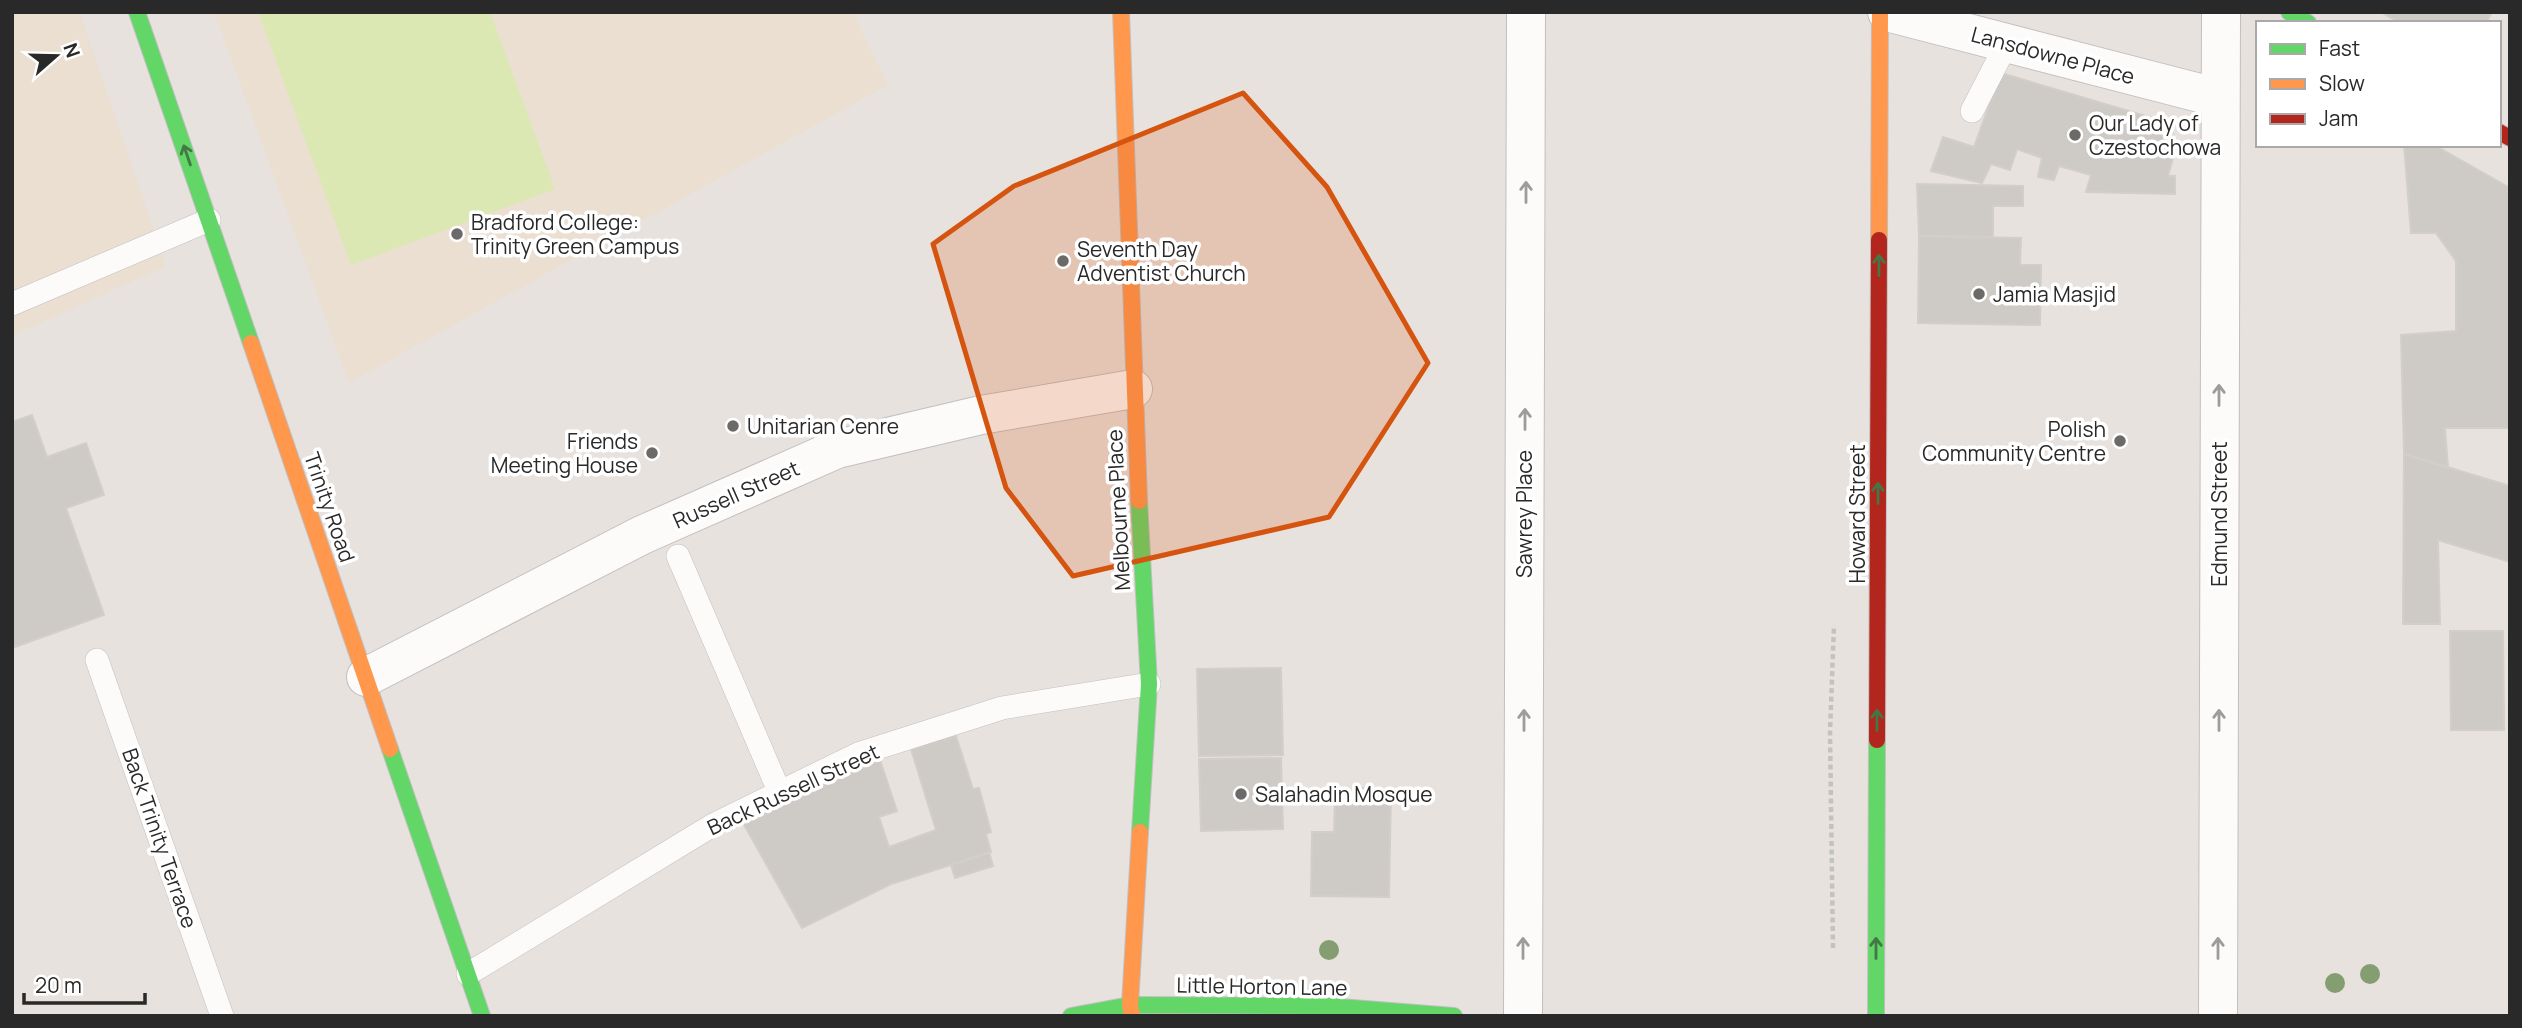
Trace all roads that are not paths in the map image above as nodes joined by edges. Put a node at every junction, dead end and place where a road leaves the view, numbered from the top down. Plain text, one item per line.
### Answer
1 (137, 12) edge
2 (1121, 12) edge
3 (1527, 12) edge
4 (1880, 12) edge
5 (1887, 12) edge
6 (2221, 12) edge
7 (2007, 43) junction
8 (2219, 98) junction
9 (1972, 111) dead end
10 (209, 220) junction
11 (12, 304) edge
12 (1133, 389) junction
13 (678, 556) dead end
14 (97, 660) dead end
15 (366, 677) junction
16 (1149, 684) junction
17 (779, 791) junction
18 (468, 974) junction
19 (1131, 1010) edge
20 (222, 1016) edge
21 (482, 1016) edge
22 (1071, 1016) edge
23 (1454, 1016) edge
24 (1523, 1016) edge
25 (1876, 1016) edge
26 (2218, 1016) edge

10 -> 1 street, Trinity Road
2 - 12 street, Melbourne Place
24 -> 3 street, Sawrey Place
25 -> 4 street, Howard Street
5 - 7 street, Lansdowne Place
6 - 8 street, Edmund Street
7 - 8 street, Lansdowne Place
7 - 9 lane
26 -> 8 street, Edmund Street
10 - 11 lane
10 - 15 street, Trinity Road
12 - 15 street, Russell Street
12 - 16 street, Melbourne Place
13 - 17 lane
14 - 20 lane, Back Trinity Terrace
15 - 18 street, Trinity Road
16 - 17 lane, Back Russell Street
16 - 19 street, Melbourne Place
17 - 18 lane, Back Russell Street
18 - 21 street, Trinity Road
19 - 22 street, Little Horton Lane
19 - 23 street, Little Horton Lane

